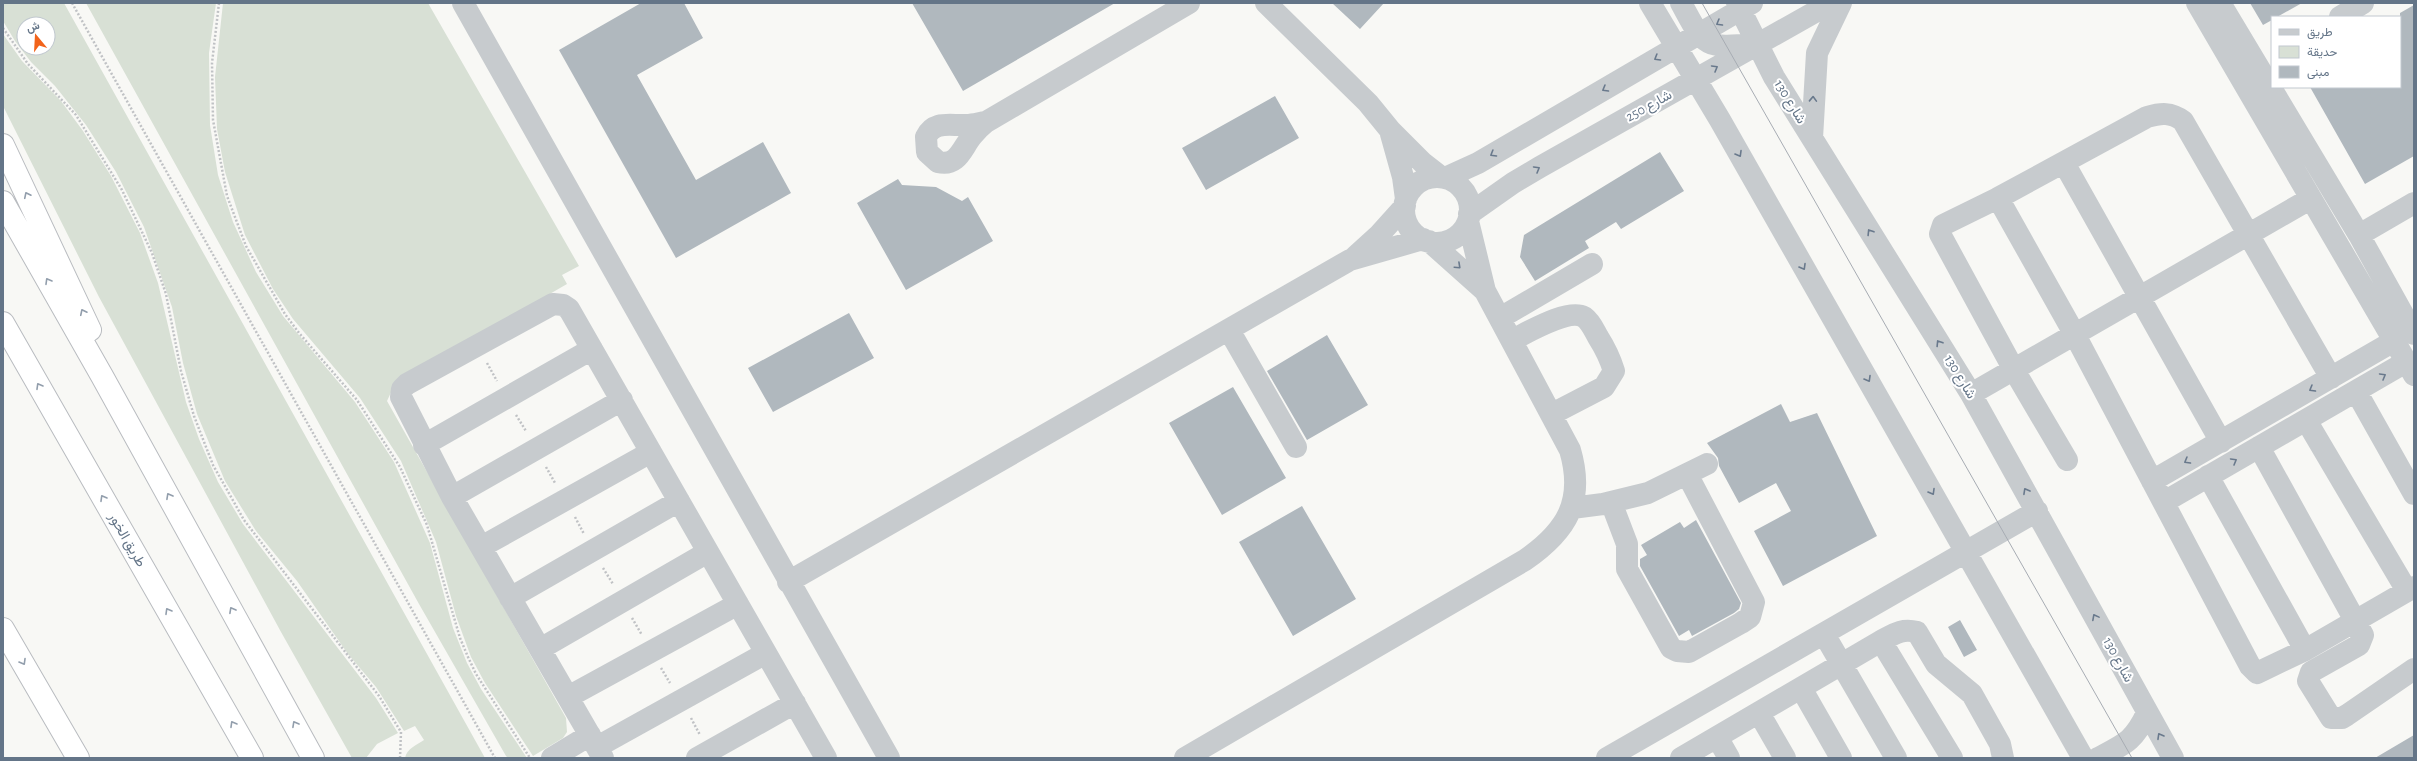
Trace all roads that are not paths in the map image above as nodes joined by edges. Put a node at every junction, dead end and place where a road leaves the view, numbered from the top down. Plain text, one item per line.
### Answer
1 (463, 3) edge
2 (1189, 3) edge
3 (1266, 3) edge
4 (1650, 3) edge
5 (1681, 3) edge
6 (1831, 3) edge
7 (1841, 3) edge
8 (2197, 3) edge
9 (2220, 3) edge
10 (2363, 3) edge
11 (1744, 5) edge
12 (2342, 16) edge
13 (1698, 35) junction
14 (1758, 44) junction
15 (1676, 48) junction
16 (2265, 61) edge
17 (2271, 72) edge
18 (1695, 80) junction
19 (2280, 88) edge
20 (986, 122) dead end
21 (1390, 130) junction
22 (1812, 138) junction
23 (3, 145) edge
24 (2064, 163) junction
25 (1443, 178) junction
26 (1998, 198) junction
27 (2310, 200) junction
28 (3, 202) edge
29 (1405, 203) junction
30 (2414, 203) edge
31 (1469, 217) junction
32 (2249, 235) junction
33 (2359, 235) junction
34 (1426, 240) junction
35 (1350, 260) junction
36 (1592, 264) dead end
37 (1485, 291) junction
38 (2140, 297) junction
39 (1500, 318) junction
40 (3, 323) edge
41 (1229, 330) junction
42 (2075, 335) junction
43 (2404, 338) edge
44 (1512, 340) junction
45 (592, 349) junction
46 (2410, 368) edge
47 (2014, 370) junction
48 (102, 376) junction
49 (2331, 378) junction
50 (2356, 391) junction
51 (1971, 394) junction
52 (622, 400) junction
53 (1552, 414) junction
54 (2306, 420) junction
55 (2221, 442) junction
56 (424, 445) junction
57 (1296, 447) dead end
58 (2259, 447) junction
59 (651, 452) junction
60 (2067, 460) dead end
61 (1707, 464) dead end
62 (1687, 474) junction
63 (2208, 476) junction
64 (2152, 481) junction
65 (2414, 494) edge
66 (452, 497) junction
67 (679, 501) junction
68 (1611, 502) junction
69 (2164, 502) junction
70 (1572, 508) junction
71 (2037, 511) junction
72 (481, 547) junction
73 (708, 552) junction
74 (1966, 552) junction
75 (788, 582) junction
76 (2410, 589) edge
77 (510, 598) junction
78 (738, 604) junction
79 (2356, 622) junction
80 (3, 629) edge
81 (1824, 634) junction
82 (1881, 641) junction
83 (540, 649) junction
84 (2305, 650) junction
85 (766, 653) junction
86 (1841, 664) junction
87 (2414, 669) edge
88 (1801, 688) junction
89 (568, 697) junction
90 (795, 703) junction
91 (1759, 712) junction
92 (2147, 713) junction
93 (1717, 737) junction
94 (596, 746) edge
95 (820, 756) edge
96 (78, 758) edge
97 (252, 758) edge
98 (313, 758) edge
99 (552, 758) edge
100 (698, 758) edge
101 (889, 758) edge
102 (1185, 758) edge
103 (1607, 758) edge
104 (1681, 758) edge
105 (1729, 758) edge
106 (1785, 758) edge
107 (1842, 758) edge
108 (1896, 758) edge
109 (1952, 758) edge
110 (2003, 758) edge
111 (2083, 758) edge
112 (2098, 758) edge
113 (2173, 758) edge

1 - 75 street
2 - 20 street
3 - 21 street
4 - 15 street
5 - 13 street
6 - 14 street, شارع 250
22 -> 7 street
8 - 27 street
9 - 16 street
10 - 12 street
11 -> 13 street
11 - 14 street, شارع 130
13 - 14 street
13 - 15 street
18 -> 14 street, شارع 250
14 - 22 street, شارع 130
15 - 18 street
15 -> 25 street
16 - 17 street
31 -> 18 street, شارع 250
18 -> 74 street
19 - 33 street
21 - 25 street
21 - 29 street
51 -> 22 street, شارع 130
48 -> 23 highway
24 - 26 street
24 - 32 street
24 - 38 street
25 - 29 street
25 - 31 street
26 - 42 street
26 - 47 street
27 - 32 street
27 - 43 street
48 -> 28 highway
29 - 34 street
29 - 35 street
30 - 33 street
31 - 34 street
31 - 37 street
32 - 38 street
32 - 49 street
33 - 43 street
34 - 35 street
34 -> 37 street
35 - 41 street
36 - 39 street
37 - 39 street
38 - 42 street
38 - 55 street
39 - 44 street
97 -> 40 highway, طريق الخور
41 - 57 street
41 - 75 street
42 - 47 street
42 - 64 street
43 - 46 street
43 - 49 street
44 - 53 street
44 - 53 street
45 - 52 street
45 - 56 street
45 - 56 street
50 -> 46 street
47 - 51 street
47 - 60 street
98 -> 48 highway
49 -> 55 street
50 - 54 street
50 - 65 street
71 -> 51 street, شارع 130
52 - 59 street
52 - 66 street
53 - 70 street
54 - 58 street
54 - 76 street
55 -> 64 street
56 - 66 street
63 -> 58 street
58 - 79 street
59 - 67 street
59 - 72 street
61 - 62 street
62 - 68 street
62 - 68 street
63 - 69 street
63 - 84 street
64 - 69 street
66 - 72 street
67 - 73 street
67 - 77 street
68 - 70 street
69 - 84 street
70 - 102 street
71 - 74 street
92 -> 71 street, شارع 130
72 - 77 street
73 - 78 street
73 - 83 street
74 - 81 street
74 - 111 street
75 - 101 street
76 - 79 street
77 - 83 street
78 - 85 street
78 - 89 street
79 - 84 street
79 - 87 street
80 -> 96 highway
81 - 86 street
81 - 103 street
82 - 86 street
82 - 109 street
82 - 110 street
83 - 89 street
85 - 90 street
85 - 94 street
86 - 88 street
86 - 108 street
88 - 91 street
88 - 107 street
89 - 94 street
90 - 95 street
90 - 100 street
91 - 93 street
91 - 106 street
92 - 112 street
113 -> 92 street, شارع 130
93 - 104 street
93 - 105 street
94 - 99 street

